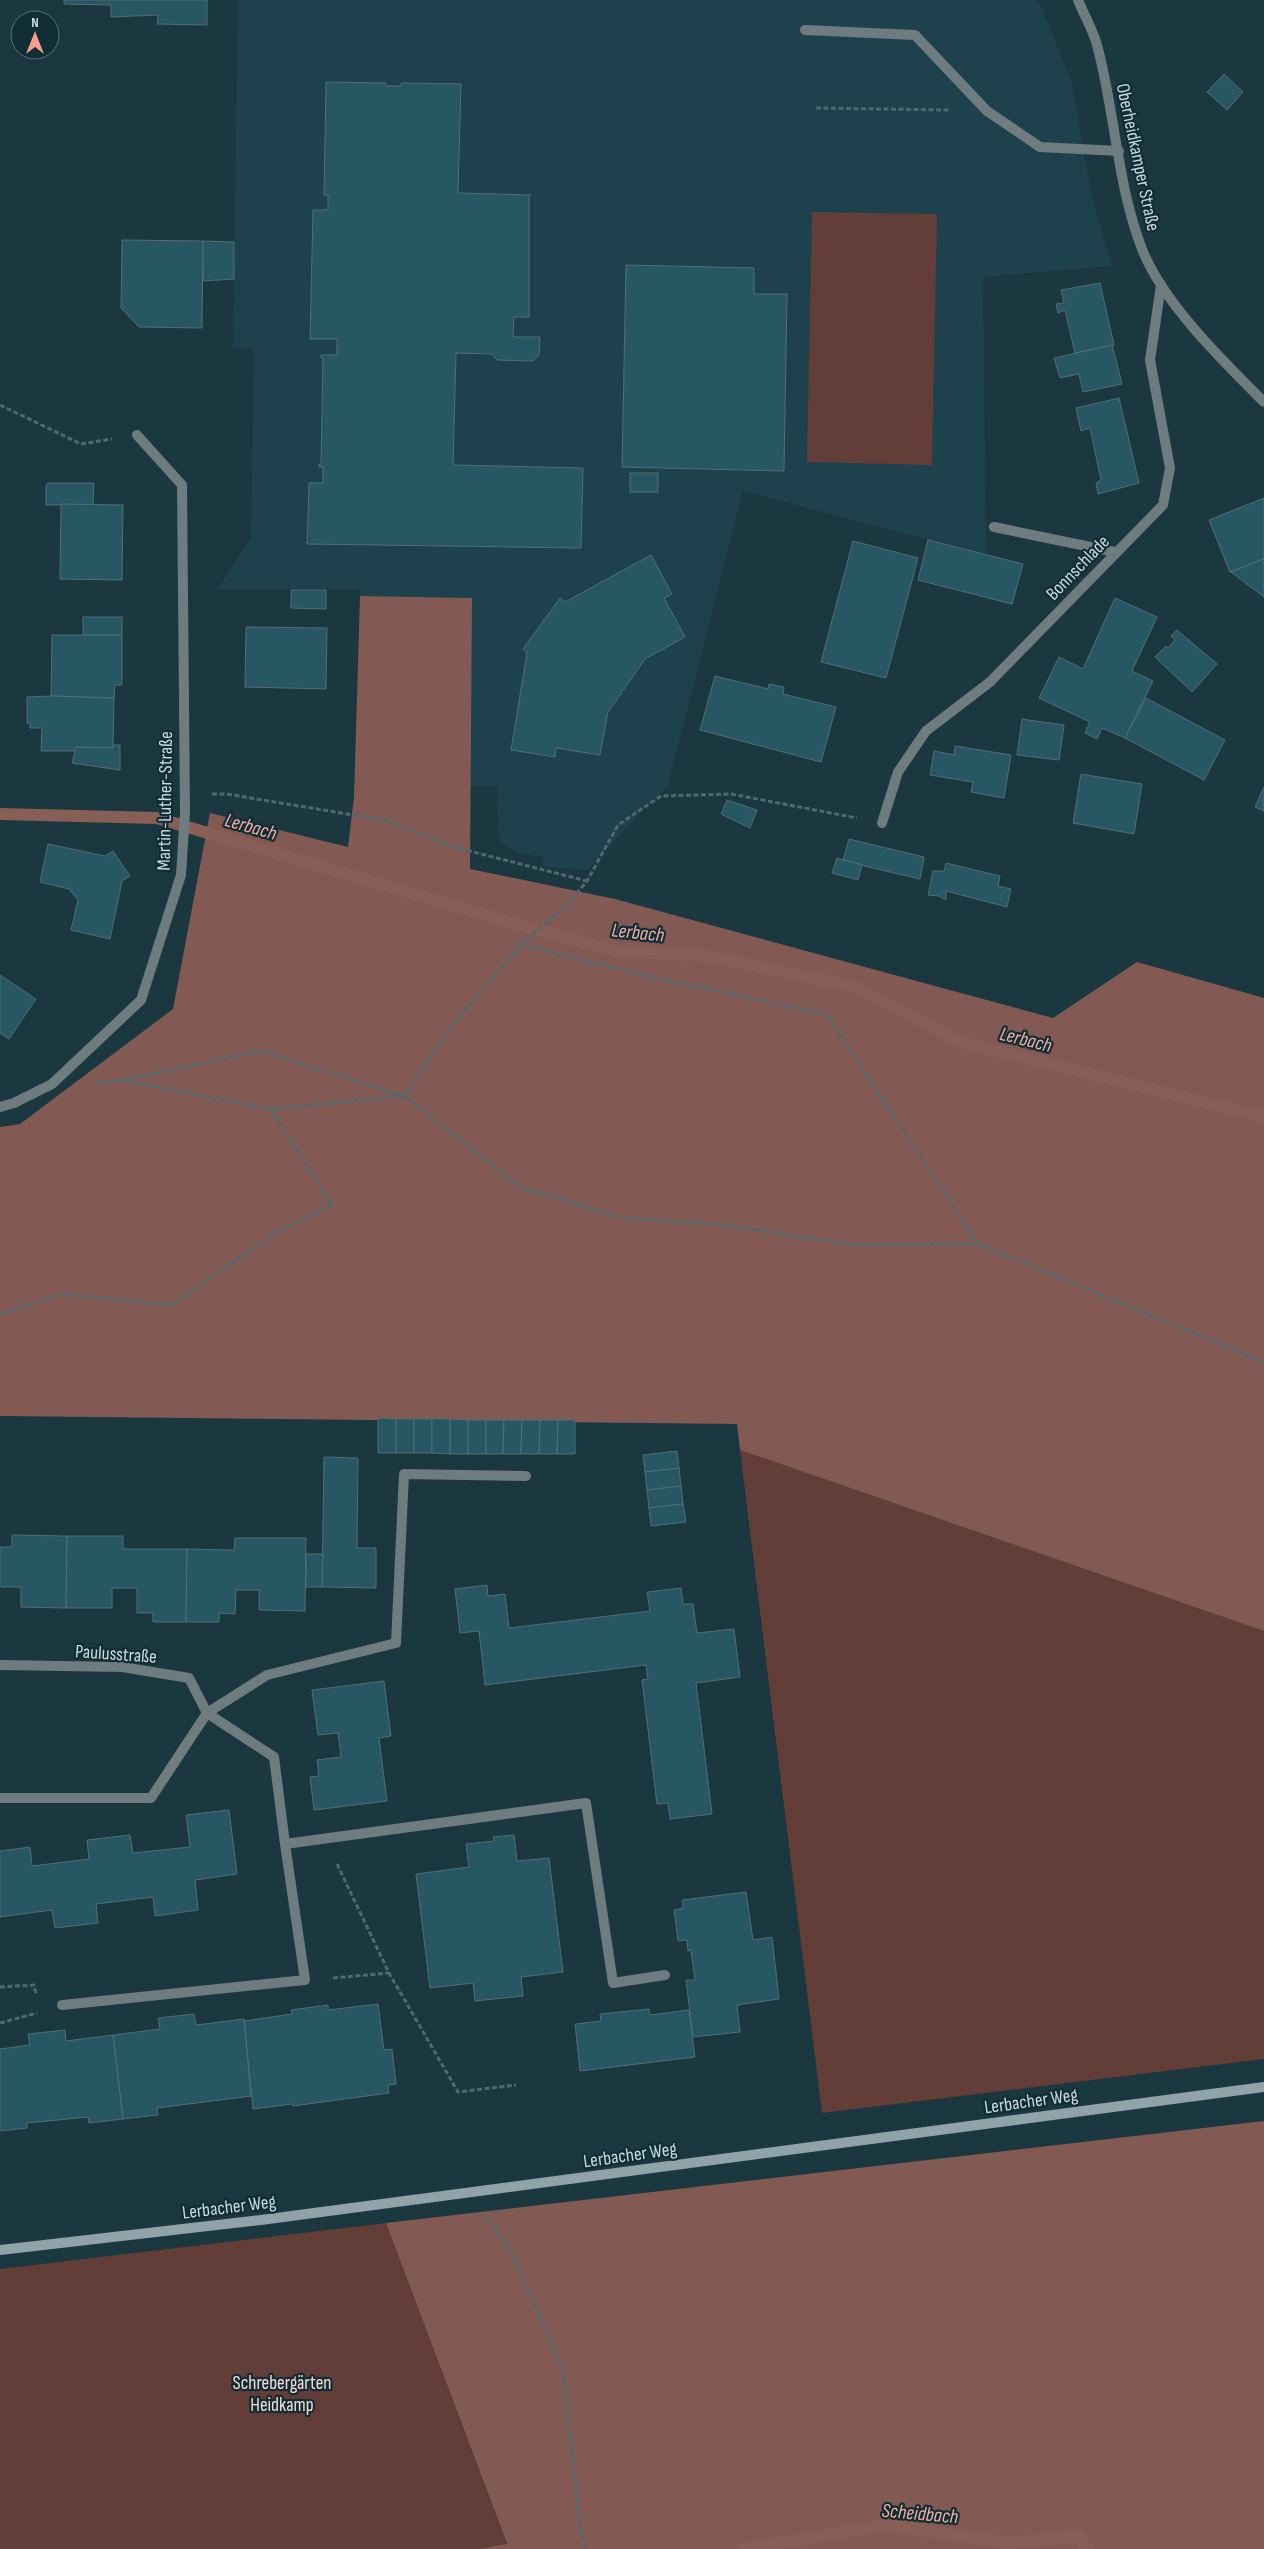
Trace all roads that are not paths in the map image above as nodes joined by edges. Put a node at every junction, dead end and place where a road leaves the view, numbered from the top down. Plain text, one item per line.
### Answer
1 (1078, 0) edge
2 (805, 30) dead end
3 (1119, 152) junction
4 (1161, 286) junction
5 (1264, 402) edge
6 (137, 435) road end
7 (994, 527) dead end
8 (1115, 552) junction
9 (882, 823) road end
10 (0, 1108) edge
11 (526, 1476) dead end
12 (0, 1665) edge
13 (207, 1713) junction
14 (0, 1798) edge
15 (286, 1844) junction
16 (665, 1975) dead end
17 (62, 2006) road end
18 (1264, 2087) edge
19 (0, 2250) edge

1 - 3 street, Oberheidkamper Straße
2 - 3 street
3 - 4 street, Oberheidkamper Straße
4 - 5 street, Oberheidkamper Straße
4 - 8 street, Bonnschlade
6 - 10 street, Martin-Luther-Straße
7 - 8 street
8 - 9 street, Bonnschlade
11 - 13 street
12 - 13 street, Paulusstraße
13 - 14 street
13 - 15 street
15 - 16 street
15 - 17 street
18 - 19 street, Lerbacher Weg

